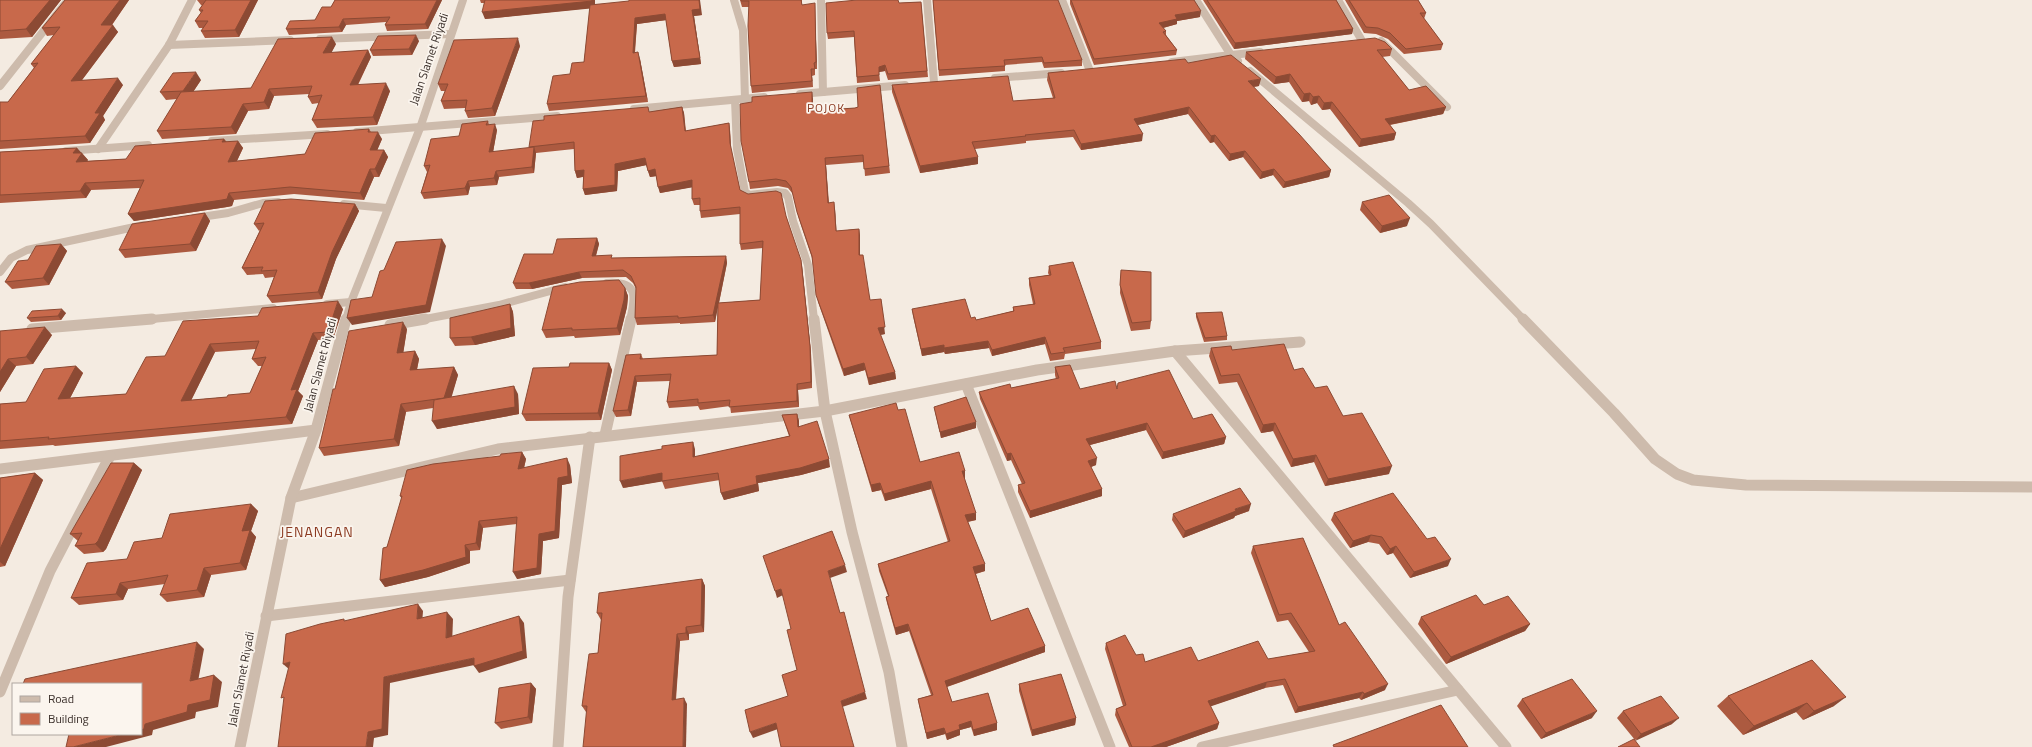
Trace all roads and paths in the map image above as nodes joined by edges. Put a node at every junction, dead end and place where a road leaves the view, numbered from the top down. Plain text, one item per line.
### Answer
1 (68, 0) edge
2 (192, 0) edge
3 (463, 0) edge
4 (734, 0) edge
5 (821, 0) edge
6 (928, 0) edge
7 (1062, 0) edge
8 (1196, 0) edge
9 (1338, 0) edge
10 (451, 34) junction
11 (168, 45) junction
12 (1269, 51) edge
13 (1231, 55) junction
14 (1160, 63) edge
15 (989, 78) edge
16 (0, 86) edge
17 (823, 92) junction
18 (792, 95) edge
19 (776, 96) edge
20 (745, 99) junction
21 (735, 100) junction
22 (1447, 107) edge
23 (624, 110) edge
24 (569, 114) edge
25 (420, 128) junction
26 (349, 132) edge
27 (333, 133) edge
28 (200, 142) edge
29 (160, 145) edge
30 (98, 149) junction
31 (60, 151) edge
32 (287, 201) edge
33 (333, 204) edge
34 (386, 208) junction
35 (182, 220) edge
36 (151, 224) edge
37 (0, 272) edge
38 (598, 283) edge
39 (576, 285) edge
40 (351, 302) junction
41 (320, 304) edge
42 (281, 308) edge
43 (382, 326) edge
44 (23, 330) edge
45 (1300, 342) dead end
46 (1175, 351) junction
47 (966, 384) junction
48 (826, 411) junction
49 (316, 430) junction
50 (606, 435) junction
51 (590, 437) junction
52 (110, 456) junction
53 (0, 469) edge
54 (2032, 487) edge
55 (291, 498) junction
56 (570, 580) junction
57 (266, 616) junction
58 (1458, 690) junction
59 (0, 692) edge
60 (240, 747) edge
61 (558, 747) edge
62 (902, 747) edge
63 (1110, 747) edge
64 (1202, 747) edge
65 (1506, 747) edge

1 - 16 street
2 - 11 street
3 - 10 street, Jalan Slamet Riyadi
4 - 20 street
5 - 17 street
6 - 17 street
7 - 15 street
8 - 13 street
9 - 22 street
10 - 11 street
10 - 25 street, Jalan Slamet Riyadi
11 - 30 street
12 - 13 street
13 - 14 street
13 - 54 street
17 - 18 street
19 - 20 street
20 - 21 street
21 - 23 street
21 - 48 street
24 - 25 street
25 - 26 street
25 - 34 street, Jalan Slamet Riyadi
27 - 28 street
29 - 30 street
30 - 31 street
32 - 35 street
33 - 34 street
34 - 40 street, Jalan Slamet Riyadi
36 - 37 street
38 - 50 street
39 - 43 street
40 - 41 street
40 - 49 street, Jalan Slamet Riyadi
42 - 44 street
45 - 46 street
46 - 47 street
46 - 58 street
47 - 48 street
47 - 63 street
48 - 50 street
48 - 62 street
49 - 52 street
49 - 55 street, Jalan Slamet Riyadi
50 - 51 street
51 - 55 street
51 - 56 street
52 - 53 street
52 - 59 street
55 - 57 street, Jalan Slamet Riyadi
56 - 57 street
56 - 61 street
57 - 60 street, Jalan Slamet Riyadi
58 - 64 street
58 - 65 street

